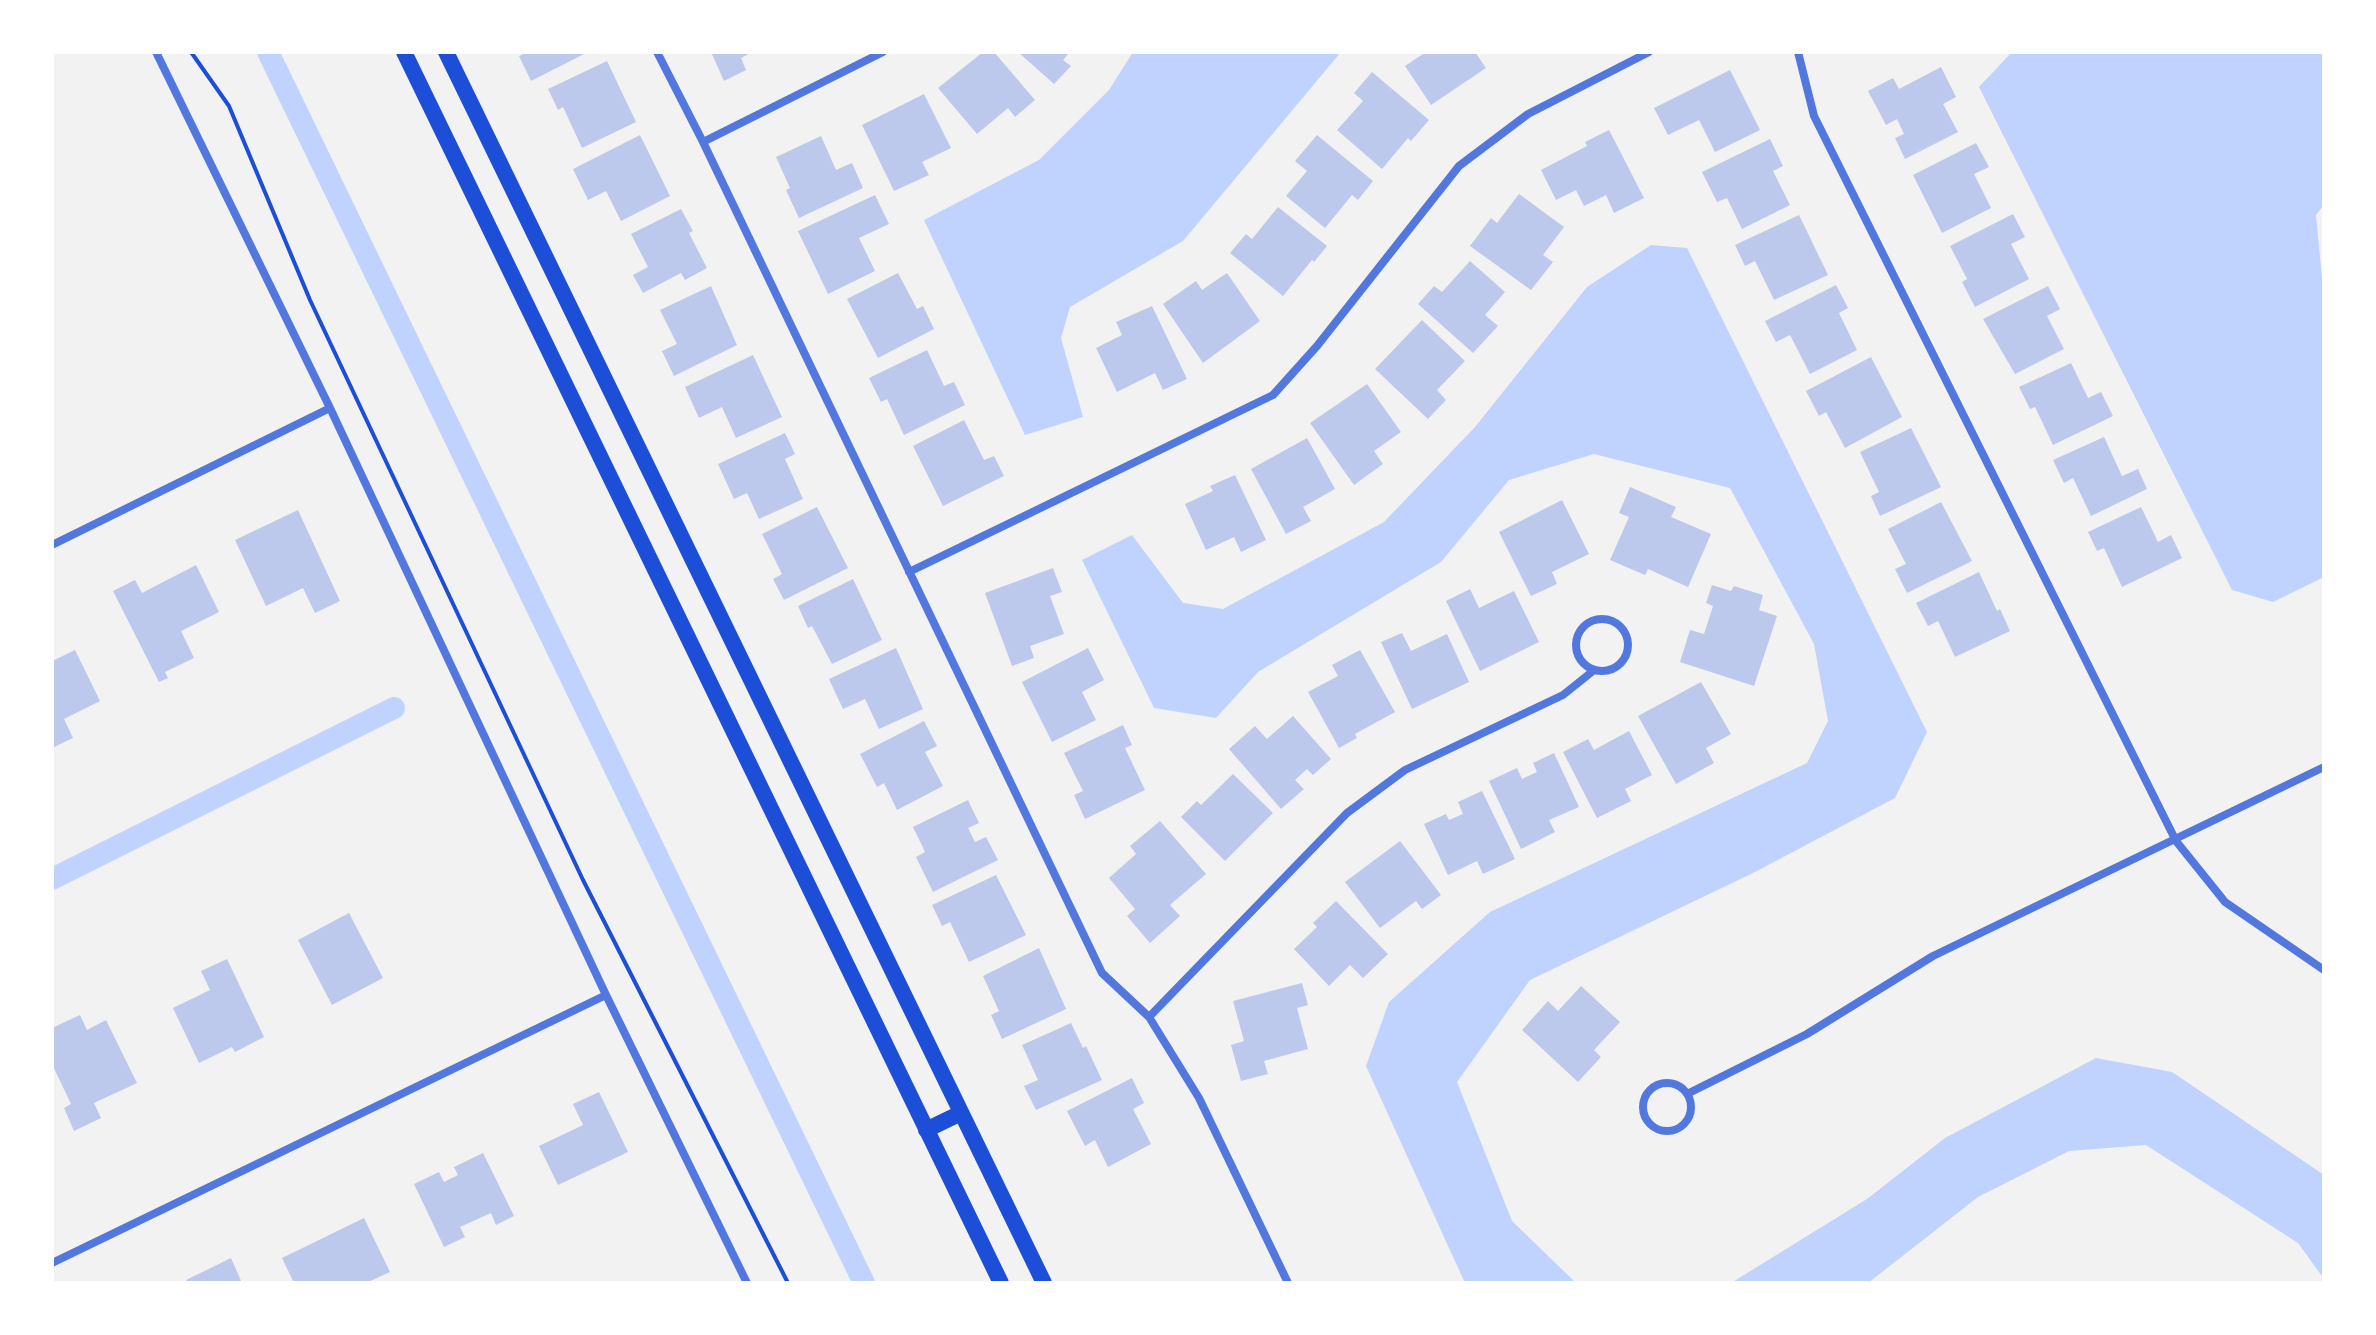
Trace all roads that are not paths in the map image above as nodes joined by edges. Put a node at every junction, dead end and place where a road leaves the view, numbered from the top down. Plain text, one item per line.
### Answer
1 (156, 52) edge
2 (404, 52) edge
3 (446, 52) edge
4 (657, 52) edge
5 (883, 52) edge
6 (1649, 52) edge
7 (1798, 52) edge
8 (703, 142) junction
9 (330, 408) junction
10 (52, 545) edge
11 (909, 572) junction
12 (1593, 671) junction
13 (2324, 767) edge
14 (2176, 841) junction
15 (2324, 970) edge
16 (606, 995) junction
17 (1149, 1017) junction
18 (1687, 1094) junction
19 (961, 1113) junction
20 (926, 1130) junction
21 (52, 1263) edge
22 (747, 1283) edge
23 (1001, 1283) edge
24 (1044, 1283) edge
25 (1288, 1283) edge

1 - 9 street
2 - 20 main road
3 - 19 main road
4 - 8 street
5 - 8 street
6 - 11 street
7 - 14 street
8 - 11 street
9 - 10 street
9 - 16 street
11 - 17 street
12 - 12 street
12 - 17 street
13 - 14 street
14 - 15 street
14 - 18 street
16 - 21 street
16 - 22 street
17 - 25 street
18 - 18 street
19 - 20 main road
19 - 24 main road
20 - 23 main road

